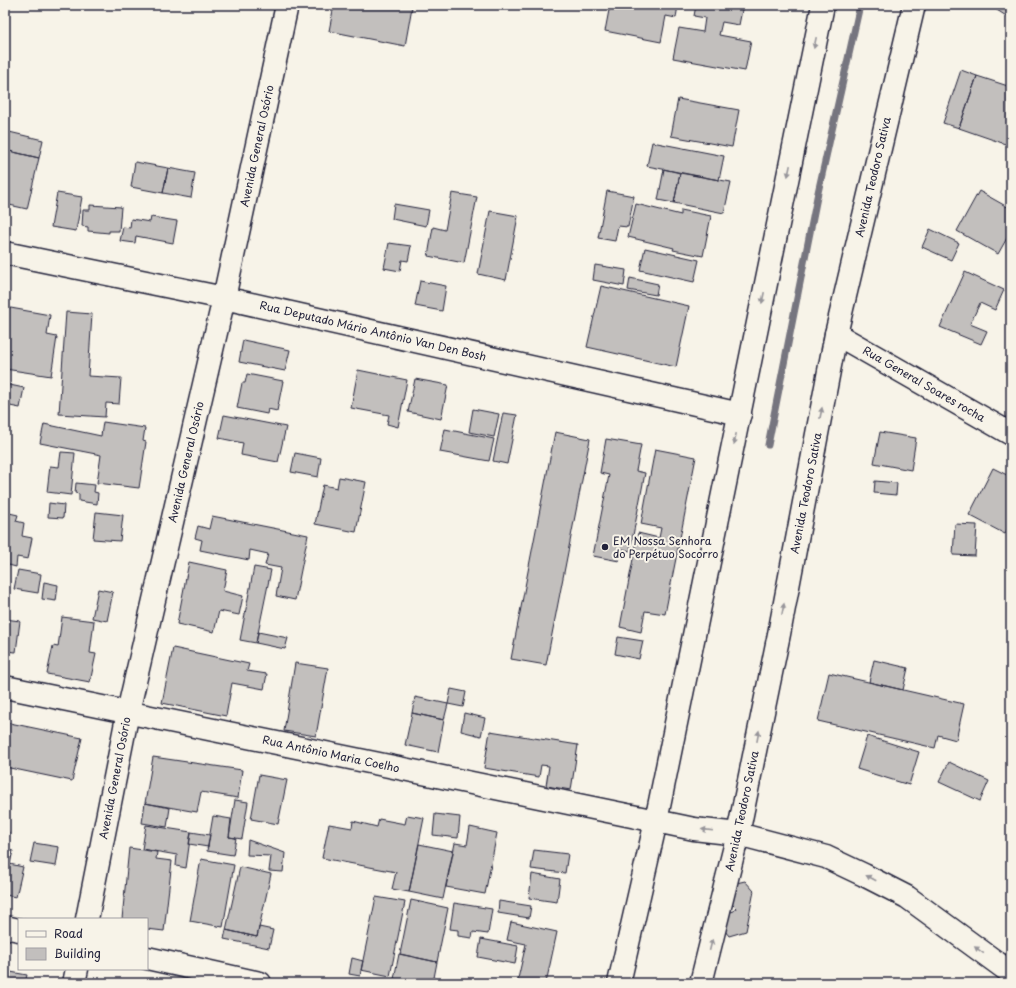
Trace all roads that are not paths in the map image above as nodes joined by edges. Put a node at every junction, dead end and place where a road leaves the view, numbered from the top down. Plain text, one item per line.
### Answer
1 (287, 5) edge
2 (823, 5) edge
3 (914, 5) edge
4 (5, 253) edge
5 (224, 298) junction
6 (836, 334) junction
7 (740, 414) junction
8 (1011, 434) edge
9 (5, 687) edge
10 (128, 712) junction
11 (656, 820) junction
12 (738, 834) junction
13 (87, 918) edge
14 (5, 927) edge
15 (18, 930) edge
16 (148, 958) edge
17 (77, 970) edge
18 (1011, 972) edge
19 (74, 983) edge
20 (260, 983) edge
21 (619, 983) edge
22 (702, 983) edge

1 - 5 street, Avenida General Osório
2 -> 7 street
3 - 6 street, Avenida Teodoro Sativa
4 - 5 street, Rua Deputado Mário Antônio Van Den Bosh
5 - 7 street, Rua Deputado Mário Antônio Van Den Bosh
5 - 10 street, Avenida General Osório
6 - 8 street, Rua General Soares rocha
12 -> 6 street, Avenida Teodoro Sativa
7 -> 11 street
9 - 10 street, Rua Antônio Maria Coelho
10 - 11 street, Rua Antônio Maria Coelho
10 - 13 street, Avenida General Osório
12 -> 11 street, Rua Antônio Maria Coelho
11 - 21 street
18 -> 12 street, Rua Antônio Maria Coelho
22 -> 12 street, Avenida Teodoro Sativa
14 - 15 street
16 - 20 street
17 - 19 street

